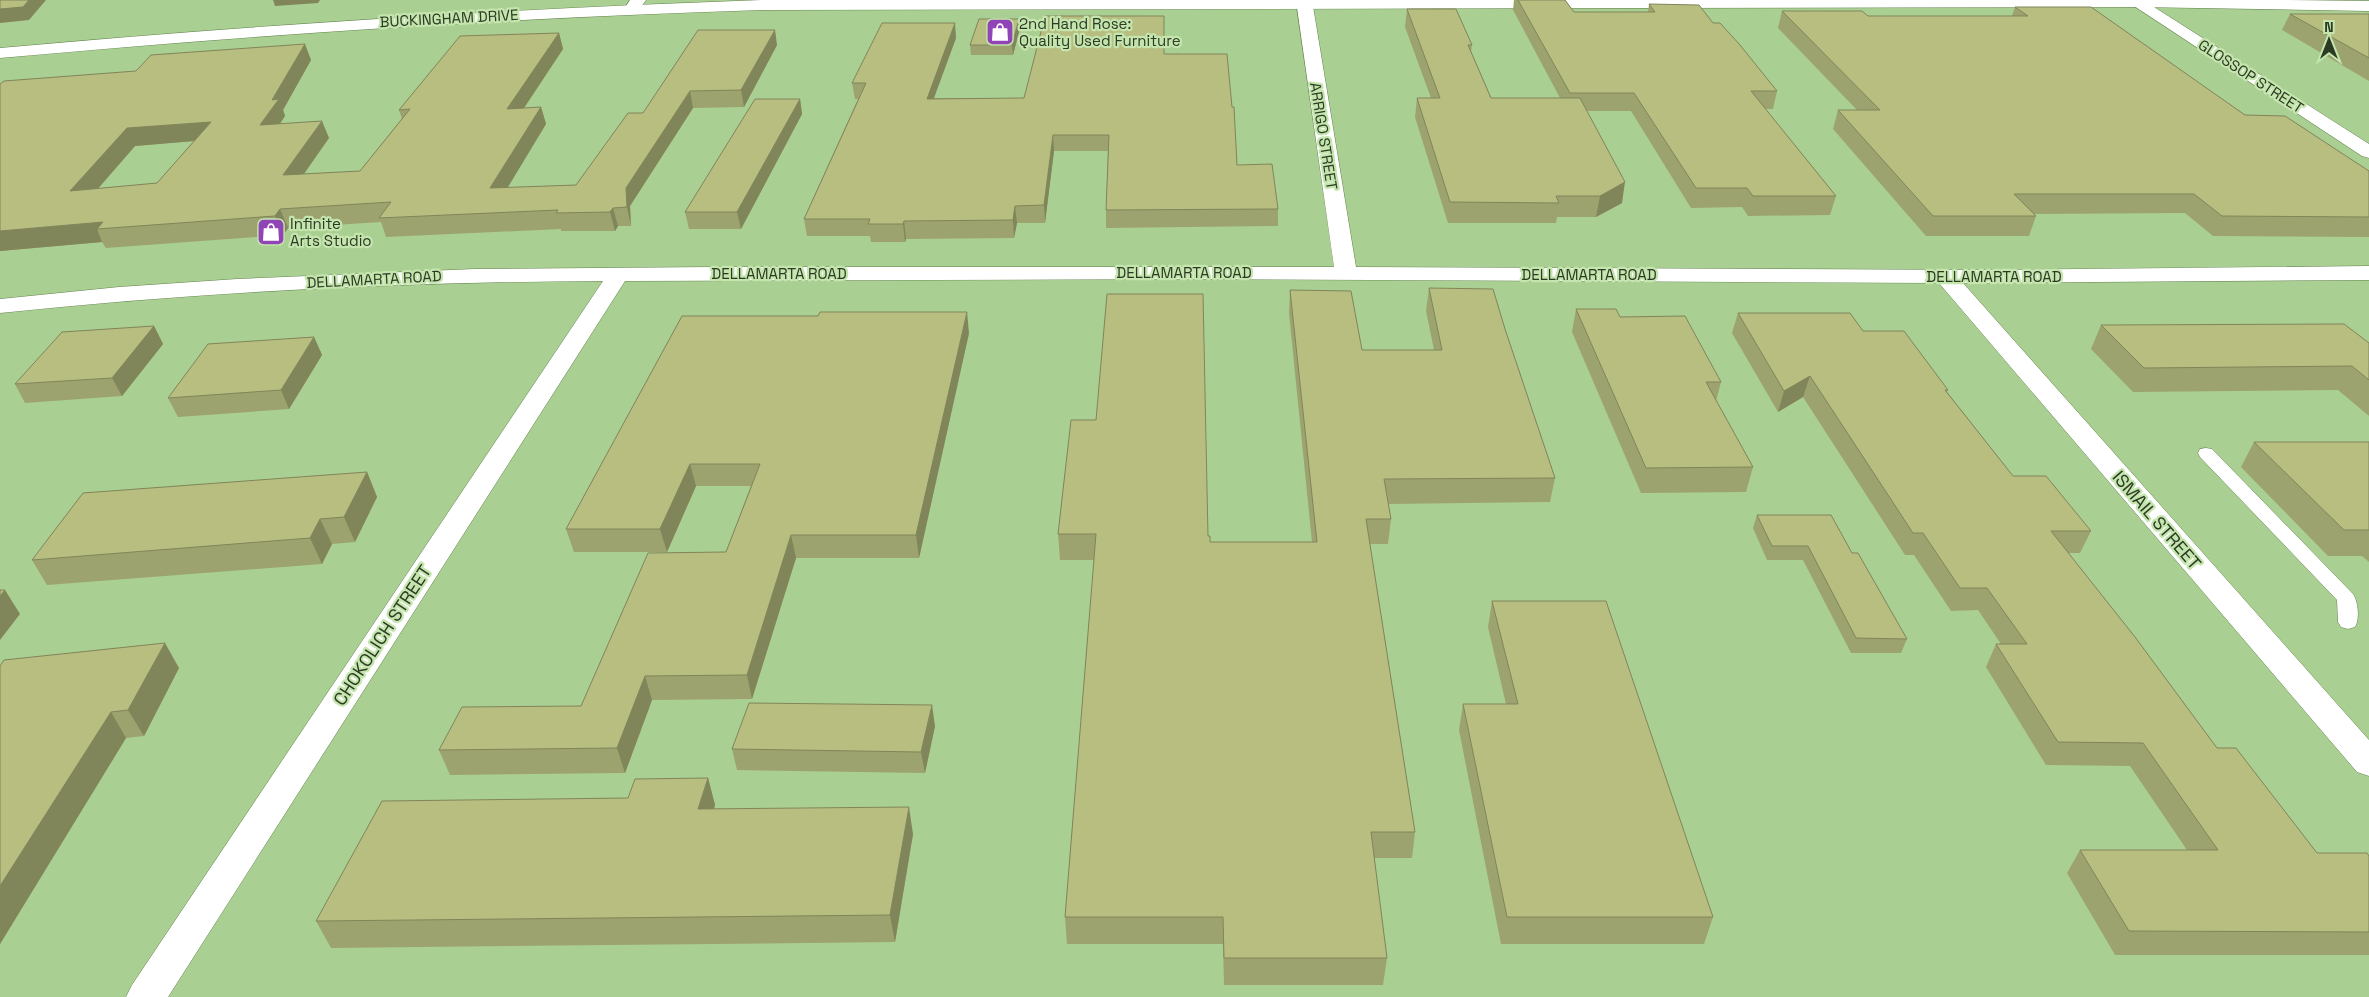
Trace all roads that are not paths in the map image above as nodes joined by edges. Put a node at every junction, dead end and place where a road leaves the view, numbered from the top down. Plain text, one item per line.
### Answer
1 (669, 0) edge
2 (1304, 1) edge
3 (1696, 1) edge
4 (1721, 1) edge
5 (2135, 1) edge
6 (636, 3) edge
7 (2369, 6) edge
8 (0, 46) edge
9 (0, 53) edge
10 (2369, 152) edge
11 (1346, 272) junction
12 (2369, 273) edge
13 (618, 274) junction
14 (1945, 276) junction
15 (0, 306) edge
16 (2206, 453) dead end
17 (2348, 622) dead end
18 (2369, 763) edge
19 (146, 997) edge

1 - 6 street, BUCKINGHAM DRIVE
2 - 3 street, BUCKINGHAM DRIVE
2 - 6 street, BUCKINGHAM DRIVE
2 - 11 street, ARRIGO STREET
3 - 4 street, BUCKINGHAM DRIVE
4 - 5 street, BUCKINGHAM DRIVE
5 - 7 street, BUCKINGHAM DRIVE
5 - 10 street, GLOSSOP STREET
6 - 8 street, BUCKINGHAM DRIVE
6 - 9 street, BUCKINGHAM DRIVE
11 - 13 street, DELLAMARTA ROAD
11 - 14 street, DELLAMARTA ROAD
12 - 14 street, DELLAMARTA ROAD
13 - 15 street, DELLAMARTA ROAD
13 - 19 street, CHOKOLICH STREET
14 - 18 street, ISMAIL STREET
16 - 17 lane

